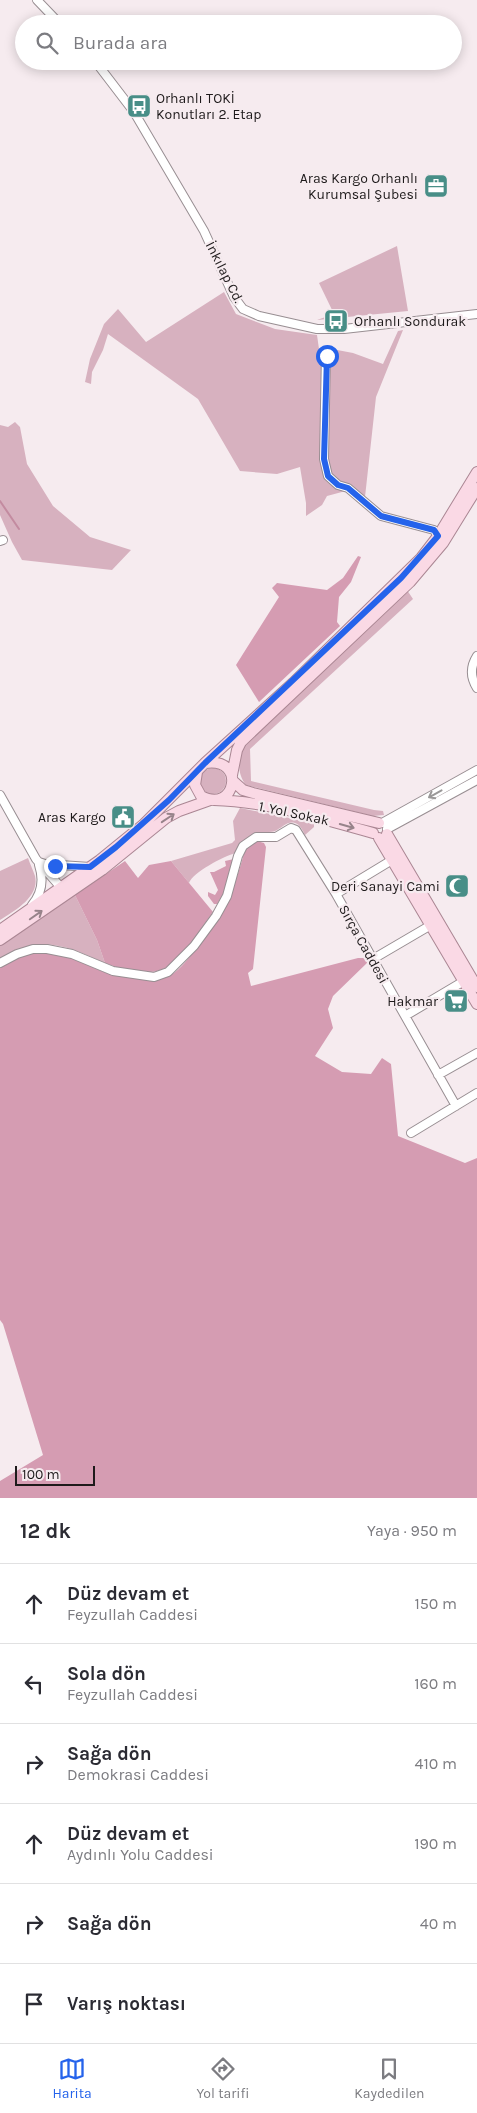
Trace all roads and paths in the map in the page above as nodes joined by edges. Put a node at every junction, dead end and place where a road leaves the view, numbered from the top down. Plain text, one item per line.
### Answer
1 (37, 0) edge
2 (51, 15) edge
3 (102, 70) edge
4 (477, 314) edge
5 (326, 353) dead end
6 (477, 472) edge
7 (477, 488) edge
8 (438, 536) junction
9 (477, 656) edge
10 (474, 675) edge
11 (477, 688) edge
12 (205, 763) junction
13 (477, 770) edge
14 (196, 772) junction
15 (232, 778) junction
16 (477, 780) edge
17 (0, 795) edge
18 (212, 800) junction
19 (323, 814) junction
20 (381, 830) junction
21 (36, 859) junction
22 (392, 860) junction
23 (59, 865) junction
24 (90, 867) junction
25 (57, 885) junction
26 (73, 890) junction
27 (336, 894) junction
28 (28, 909) junction
29 (431, 925) junction
30 (0, 930) edge
31 (0, 940) edge
32 (373, 959) junction
33 (0, 963) edge
34 (464, 982) junction
35 (477, 987) edge
36 (477, 1004) edge
37 (405, 1016) junction
38 (477, 1053) edge
39 (438, 1076) junction
40 (477, 1093) edge
41 (456, 1106) junction
42 (411, 1133) dead end

1 - 2 street
3 - 4 street, İnkılap Cd.
5 - 8 street
6 - 8 main road
7 - 15 main road
8 - 12 main road
9 - 10 street
10 - 11 street
12 - 14 main road
12 - 15 main road
13 -> 20 street
14 - 18 main road
14 - 24 main road
15 - 18 main road
15 - 19 main road, 1. Yol Sokak
16 - 20 street
17 - 21 street
18 - 19 main road, 1. Yol Sokak
26 -> 18 main road
19 - 20 main road, 1. Yol Sokak
20 - 22 main road
20 - 35 main road
21 - 23 street
21 - 25 street
21 - 28 street
22 - 27 street
22 - 29 main road
23 - 24 street
23 - 25 street
24 - 25 main road
25 - 26 street
25 - 28 main road
31 -> 26 main road
27 - 32 street, Sırça Caddesi
27 - 33 street, Sırça Caddesi
28 - 30 main road
29 - 32 street
29 - 34 main road
32 - 37 street, Sırça Caddesi
34 - 36 main road
34 - 37 street
37 - 39 street, Sırça Caddesi
38 - 39 street
39 - 41 street, Sırça Caddesi
40 - 41 street
41 - 42 street

